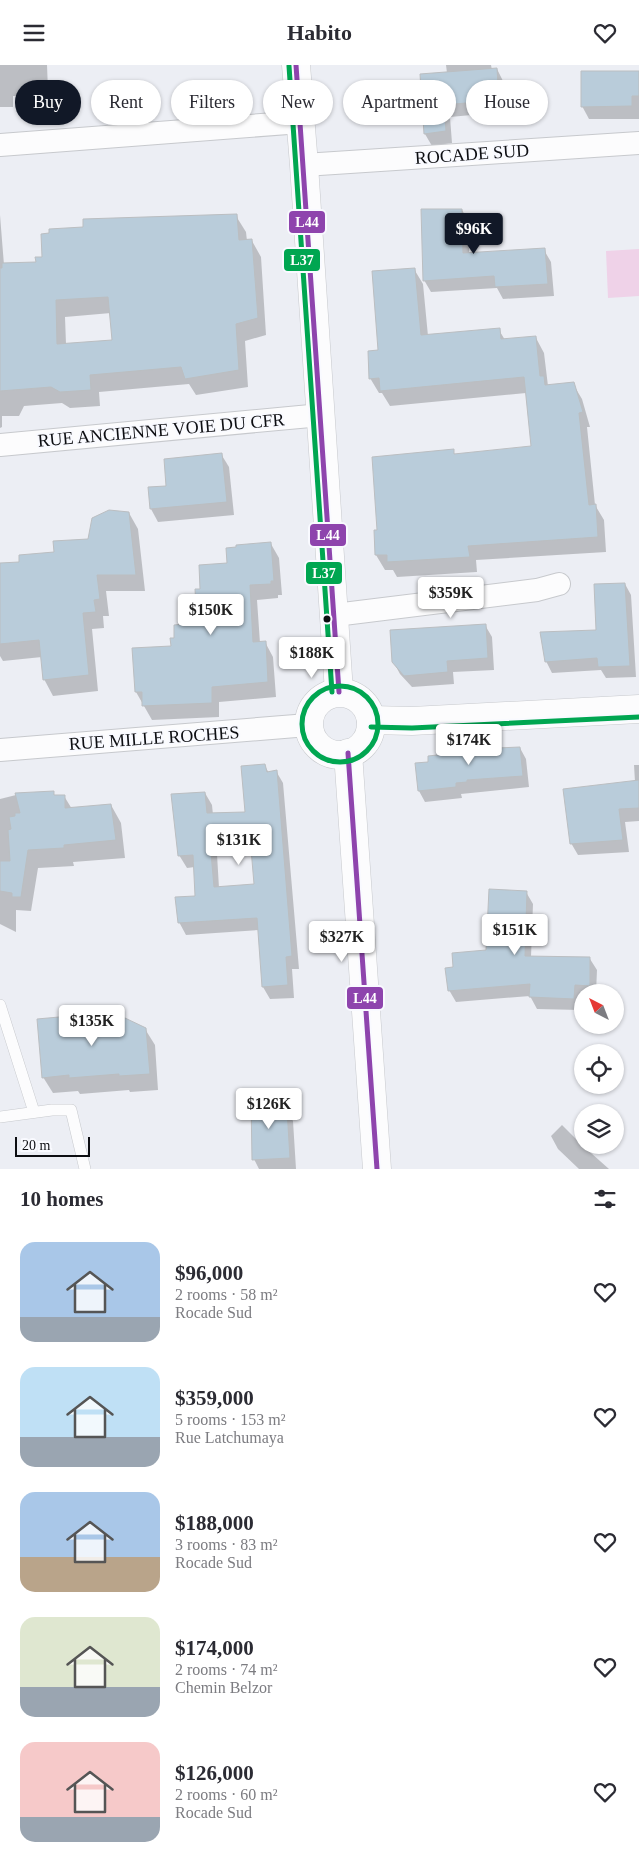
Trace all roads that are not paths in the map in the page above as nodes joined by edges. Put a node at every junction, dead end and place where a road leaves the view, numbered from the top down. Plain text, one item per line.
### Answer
1 (296, 65) edge
2 (297, 80) edge
3 (263, 125) edge
4 (300, 125) edge
5 (639, 143) edge
6 (0, 145) edge
7 (304, 165) junction
8 (321, 415) junction
9 (0, 445) edge
10 (559, 584) dead end
11 (335, 615) junction
12 (339, 692) junction
13 (639, 709) edge
14 (371, 720) junction
15 (308, 725) junction
16 (0, 750) edge
17 (348, 753) junction
18 (0, 1005) edge
19 (34, 1112) junction
20 (0, 1117) edge
21 (85, 1169) edge
22 (377, 1169) edge

1 - 2 main road
3 - 6 street
4 - 7 main road
5 - 7 street, ROCADE SUD
7 - 8 main road
8 - 9 street, RUE ANCIENNE VOIE DU CFR
8 - 11 main road
10 - 11 street
11 - 12 main road
12 - 14 main road
12 - 15 main road
13 - 14 main road
14 - 17 main road
15 - 16 street, RUE MILLE ROCHES
15 - 17 main road
17 - 22 main road
18 - 19 lane
19 - 20 lane
19 - 21 lane

